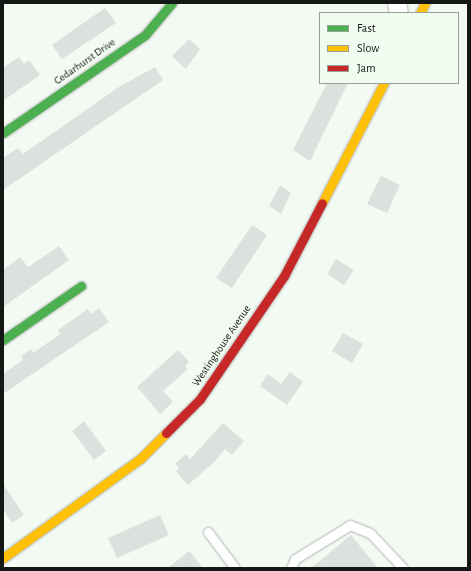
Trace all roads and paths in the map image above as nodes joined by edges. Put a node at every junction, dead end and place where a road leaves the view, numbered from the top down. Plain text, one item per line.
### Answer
1 (172, 3) edge
2 (425, 3) edge
3 (420, 12) edge
4 (383, 84) edge
5 (3, 134) edge
6 (81, 286) dead end
7 (3, 340) edge
8 (208, 532) dead end
9 (3, 558) edge
10 (235, 568) edge
11 (291, 568) edge
12 (403, 568) edge

1 - 5 main road, Cedarhurst Drive
2 - 3 main road
4 - 9 main road, Westinghouse Avenue
6 - 7 main road
8 - 10 lane
11 - 12 lane

